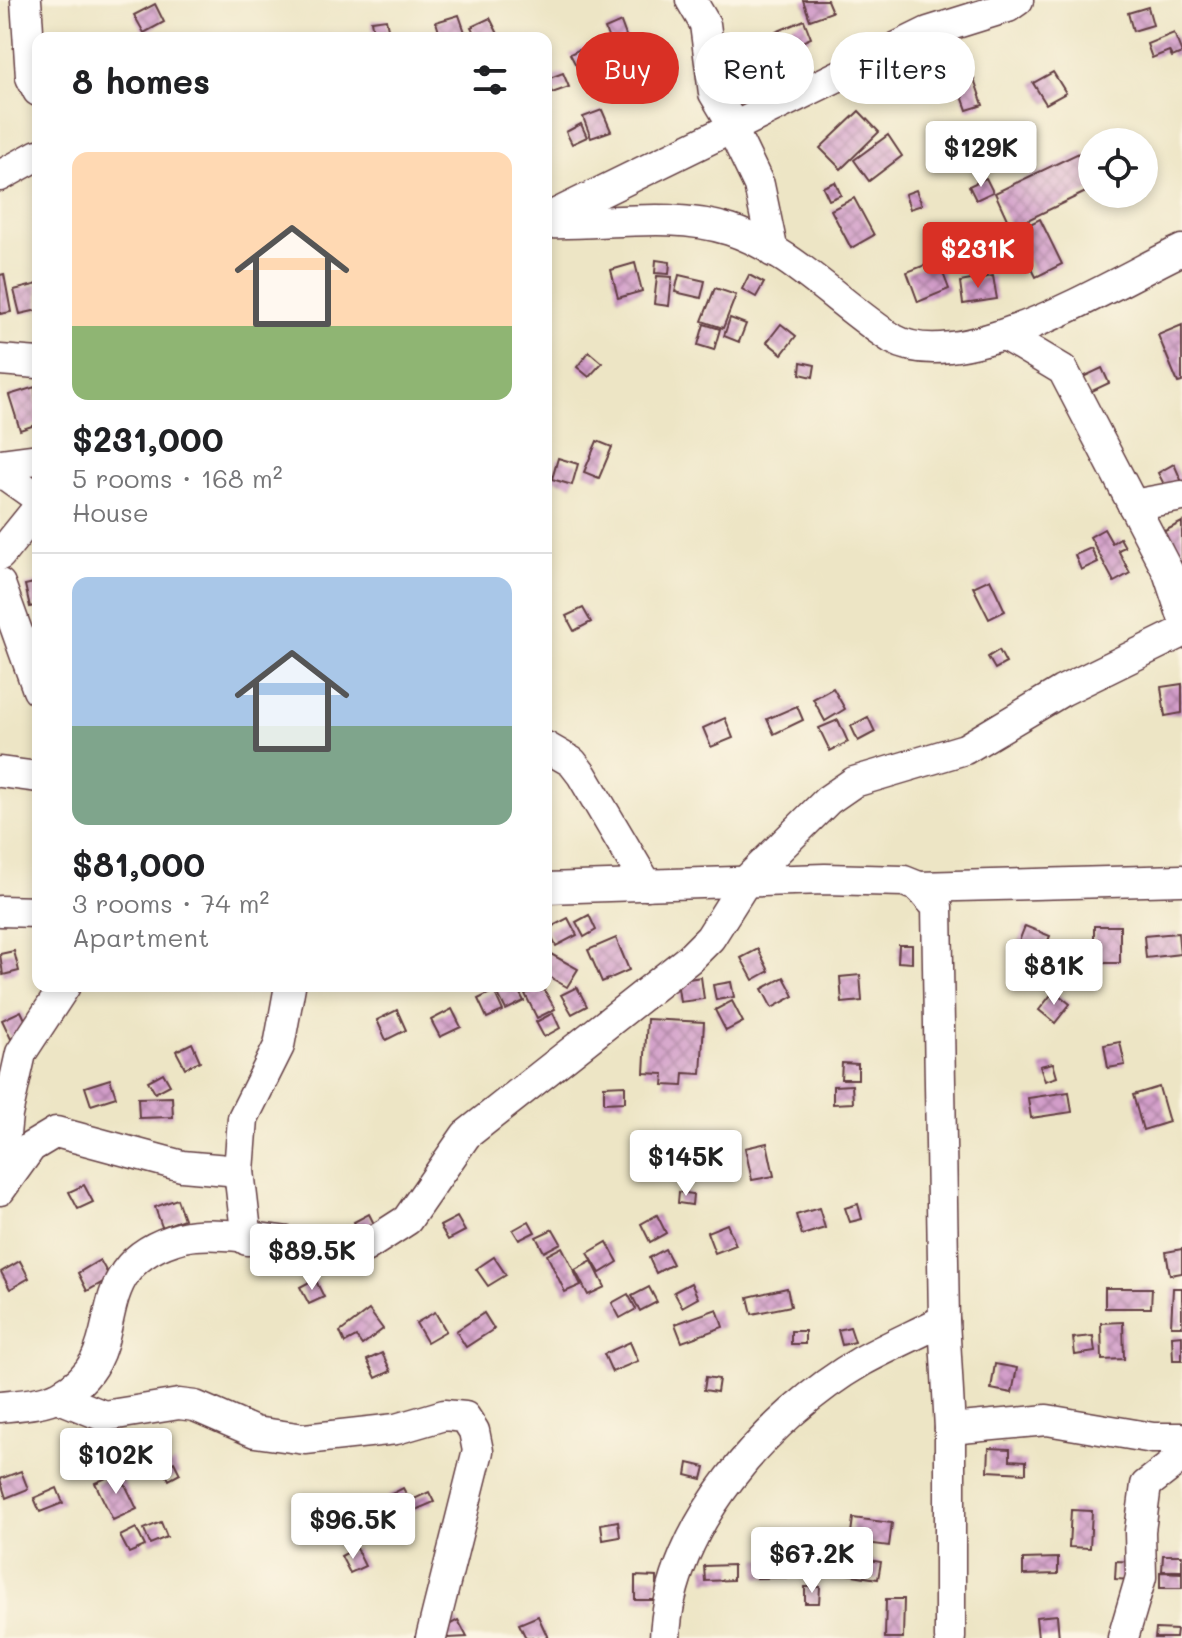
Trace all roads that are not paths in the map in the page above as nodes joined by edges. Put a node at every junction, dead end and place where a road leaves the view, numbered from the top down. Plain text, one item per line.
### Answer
1 (26, 0) edge
2 (691, 0) edge
3 (1018, 0) edge
4 (32, 79) edge
5 (735, 128) junction
6 (32, 158) edge
7 (0, 176) edge
8 (552, 218) edge
9 (552, 221) edge
10 (1182, 250) edge
11 (773, 252) junction
12 (1006, 336) junction
13 (0, 360) edge
14 (32, 363) edge
15 (32, 460) edge
16 (0, 464) edge
17 (0, 471) edge
18 (32, 494) edge
19 (1182, 496) edge
20 (1133, 505) junction
21 (32, 515) edge
22 (0, 555) edge
23 (0, 584) edge
24 (1182, 614) edge
25 (1182, 632) edge
26 (32, 673) edge
27 (552, 750) edge
28 (0, 772) edge
29 (32, 776) edge
30 (1182, 880) edge
31 (746, 881) junction
32 (647, 885) junction
33 (919, 887) junction
34 (552, 888) edge
35 (0, 911) edge
36 (32, 912) edge
37 (60, 992) edge
38 (289, 992) edge
39 (11, 1057) edge
40 (239, 1171) junction
41 (0, 1187) edge
42 (247, 1240) junction
43 (944, 1320) junction
44 (57, 1397) junction
45 (0, 1407) edge
46 (950, 1429) junction
47 (1182, 1438) edge
48 (1182, 1457) edge
49 (431, 1638) edge
50 (665, 1638) edge
51 (950, 1638) edge
52 (1123, 1638) edge

1 - 4 street
2 - 5 street
3 - 5 street
5 - 8 street
5 - 11 street
6 - 7 street
9 - 11 street
10 - 12 street
11 - 12 street
12 - 20 street
13 - 14 street
15 - 16 street
17 - 18 street
19 - 20 street
20 - 24 street
21 - 22 street
23 - 26 street
25 - 31 street
27 - 32 street
28 - 29 street
30 - 33 street
31 - 32 street
31 - 33 street
31 - 42 street
32 - 34 street
33 - 43 street
35 - 36 street
37 - 39 street
38 - 40 street
39 - 41 street
40 - 41 street
40 - 42 street
42 - 44 street
43 - 46 street
43 - 50 street
44 - 45 street
44 - 49 street
46 - 47 street
46 - 51 street
48 - 52 street

